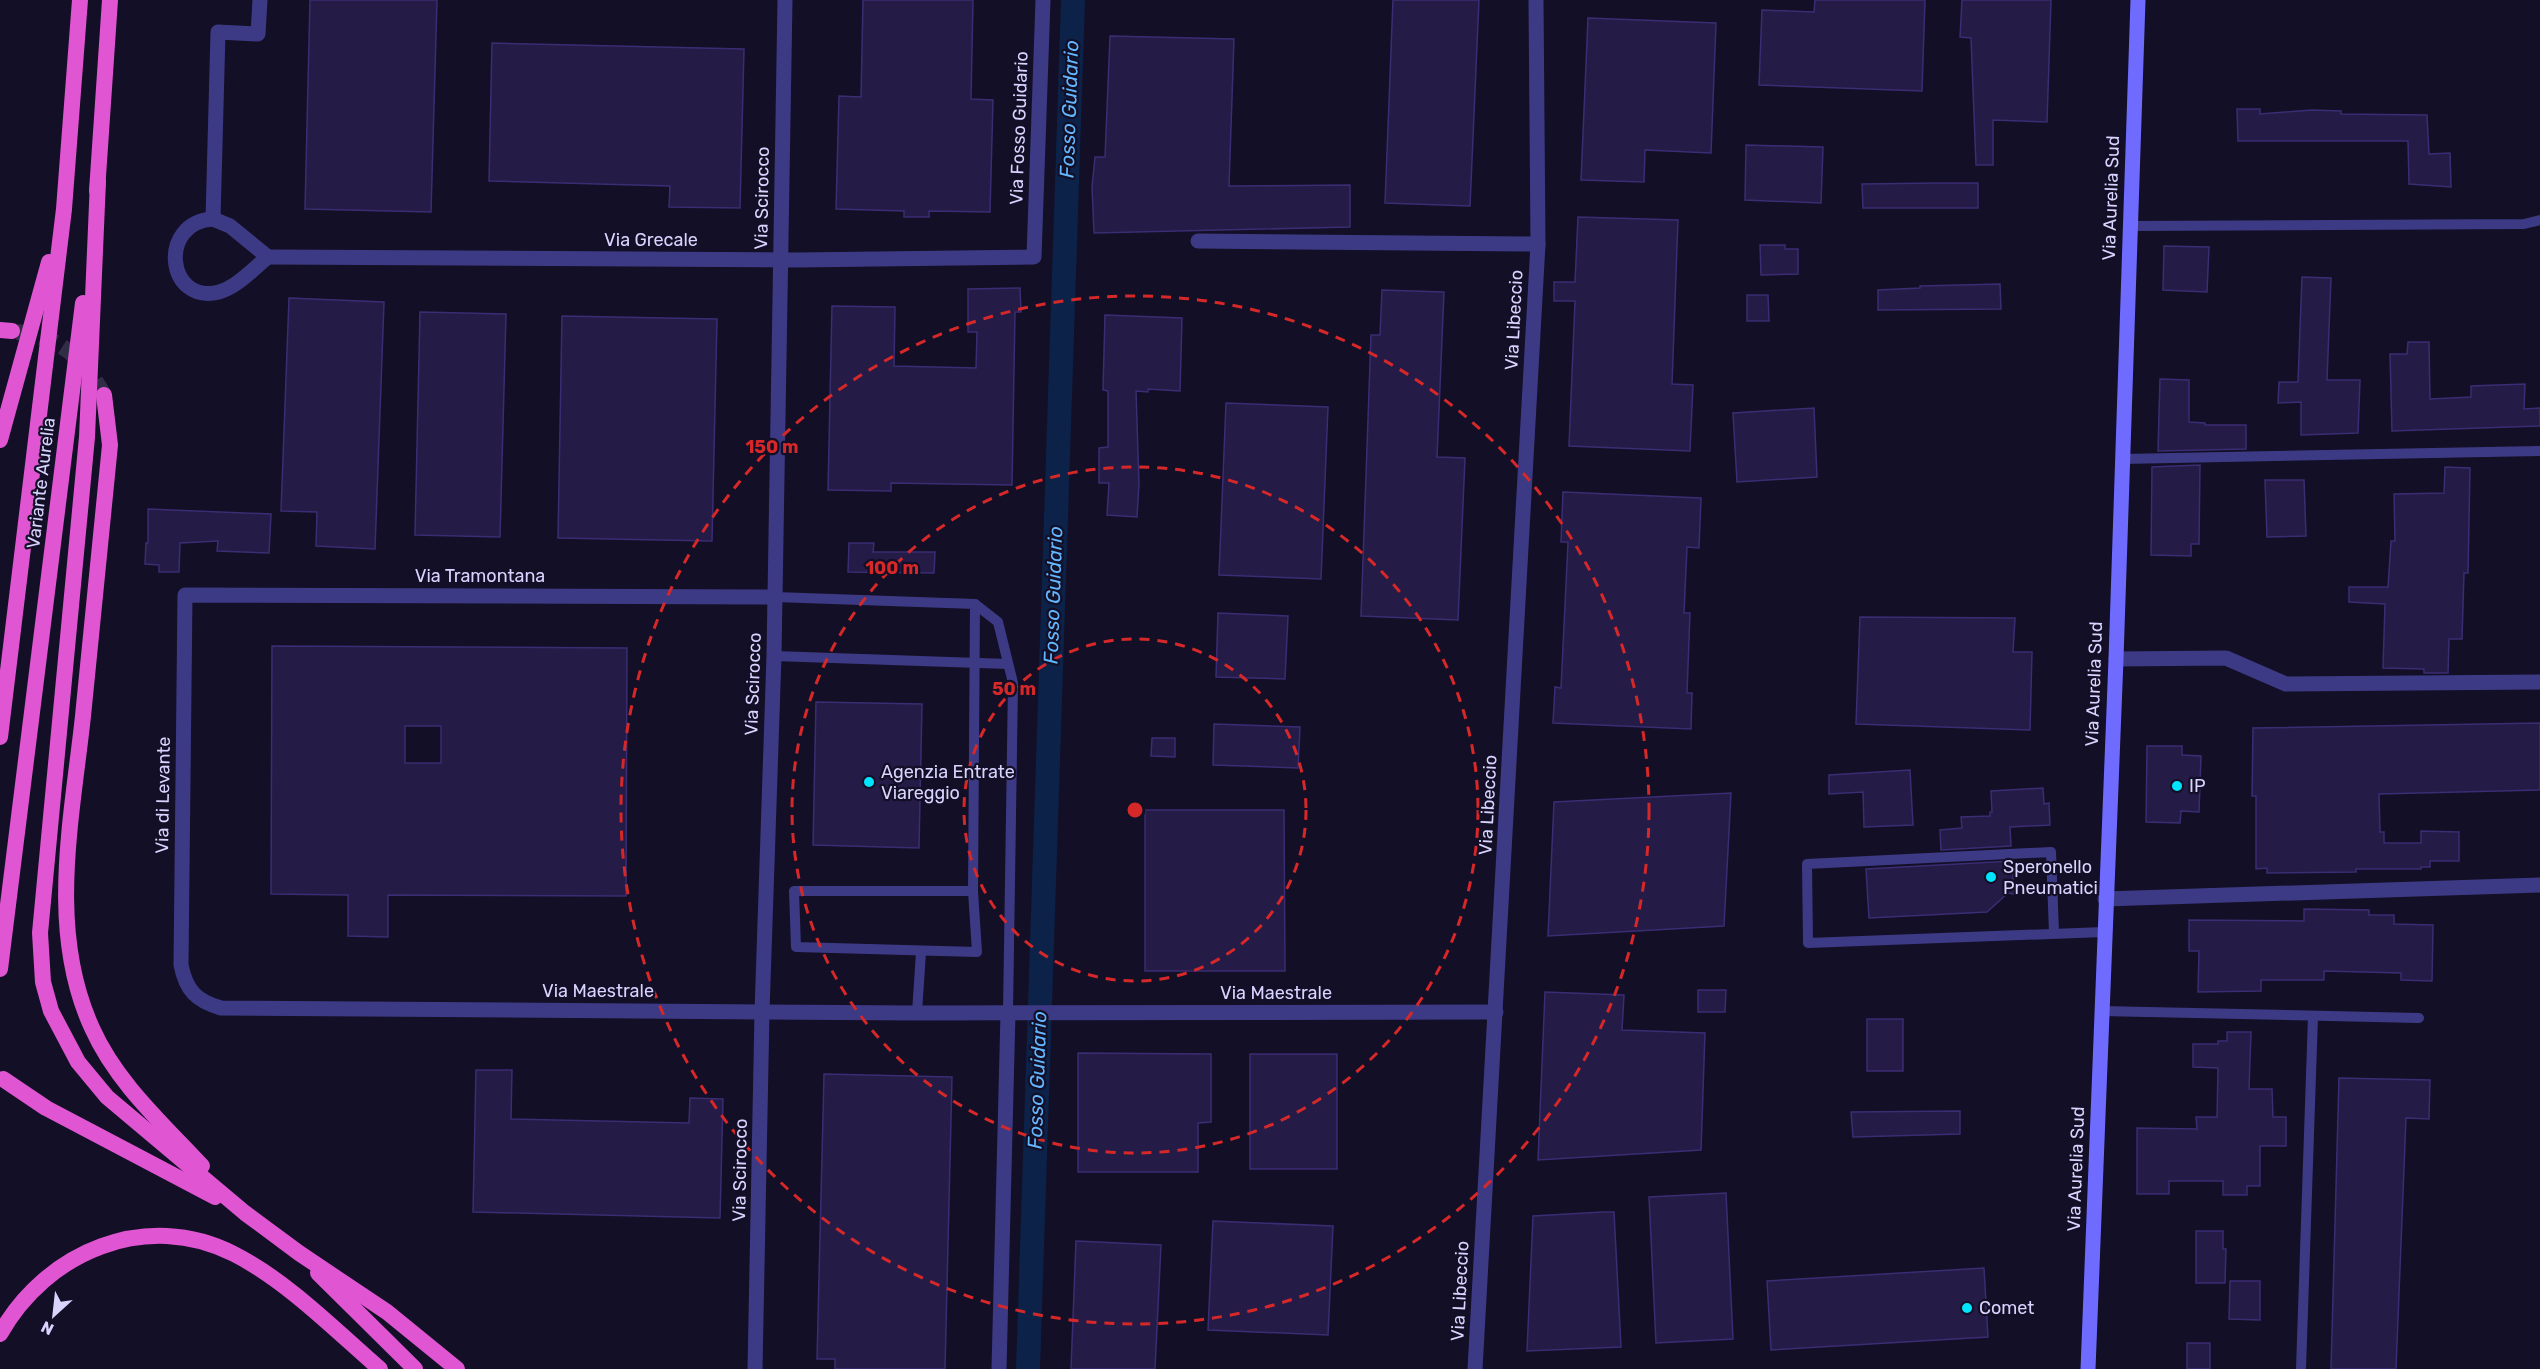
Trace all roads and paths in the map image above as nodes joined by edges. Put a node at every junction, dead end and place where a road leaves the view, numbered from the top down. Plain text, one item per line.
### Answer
1 (80, 0) edge
2 (110, 0) edge
3 (260, 0) edge
4 (785, 0) edge
5 (1043, 0) edge
6 (1536, 0) edge
7 (2138, 0) edge
8 (98, 181) junction
9 (64, 209) junction
10 (213, 219) junction
11 (2540, 220) edge
12 (2129, 226) junction
13 (1198, 241) dead end
14 (1538, 244) junction
15 (268, 257) junction
16 (1034, 258) joint
17 (781, 260) junction
18 (104, 395) tunnel mouth
19 (0, 440) edge
20 (2540, 451) edge
21 (2122, 459) junction
22 (185, 595) joint
23 (775, 597) junction
24 (975, 604) junction
25 (774, 656) junction
26 (2115, 659) junction
27 (974, 663) junction
28 (1008, 664) junction
29 (2540, 682) edge
30 (0, 737) edge
31 (2540, 885) edge
32 (973, 891) junction
33 (2105, 899) junction
34 (2104, 932) junction
35 (2054, 933) junction
36 (921, 952) junction
37 (0, 969) edge
38 (191, 994) joint
39 (2102, 1011) junction
40 (762, 1012) junction
41 (1497, 1012) junction
42 (917, 1013) junction
43 (1013, 1013) junction
44 (2313, 1016) junction
45 (2419, 1018) dead end
46 (3, 1079) dead end
47 (245, 1213) junction
48 (299, 1253) junction
49 (0, 1334) edge
50 (380, 1369) edge
51 (415, 1369) edge
52 (457, 1369) edge
53 (755, 1369) edge
54 (999, 1369) edge
55 (1475, 1369) edge
56 (2088, 1369) edge
57 (2301, 1369) edge

1 - 9 highway, Variante Aurelia
2 - 8 highway, Variante Aurelia
3 - 10 street
4 - 17 street, Via Scirocco
5 - 16 street, Via Fosso Guidario
6 - 14 street, Via Libeccio
7 - 12 main road, Via Aurelia Sud
8 - 37 highway, Variante Aurelia
8 - 47 highway
9 - 19 highway
9 - 30 highway, Variante Aurelia
10 - 15 street
10 - 15 street
11 - 12 lane
12 - 21 main road, Via Aurelia Sud
13 - 14 street, Via Libeccio
14 - 41 street, Via Libeccio
15 - 17 street, Via Grecale
16 - 17 street, Via Grecale
17 - 23 street, Via Scirocco
18 - 47 highway
20 - 21 lane
21 - 26 main road, Via Aurelia Sud
22 - 23 street, Via Tramontana
22 - 38 street, Via di Levante
23 - 24 lane
23 - 25 street, Via Scirocco
24 - 27 lane
24 - 28 lane
25 - 27 lane
25 - 40 street, Via Scirocco
26 - 29 street
26 - 33 main road, Via Aurelia Sud
27 - 28 lane
27 - 32 lane
28 - 43 lane
31 - 33 street
32 - 36 lane
32 - 36 lane
33 - 34 main road, Via Aurelia Sud
34 - 35 lane
34 - 39 main road, Via Aurelia Sud
35 - 35 lane
36 - 42 lane
38 - 40 street, Via Maestrale
39 - 44 lane
39 - 56 main road, Via Aurelia Sud
40 - 42 street, Via Maestrale
40 - 53 street, Via Scirocco
41 - 43 street, Via Maestrale
41 - 55 street, Via Libeccio
42 - 43 street, Via Maestrale
43 - 54 street
44 - 45 lane
44 - 57 lane
46 - 47 highway
47 - 48 highway
48 - 51 highway
48 - 52 highway
49 - 50 highway

